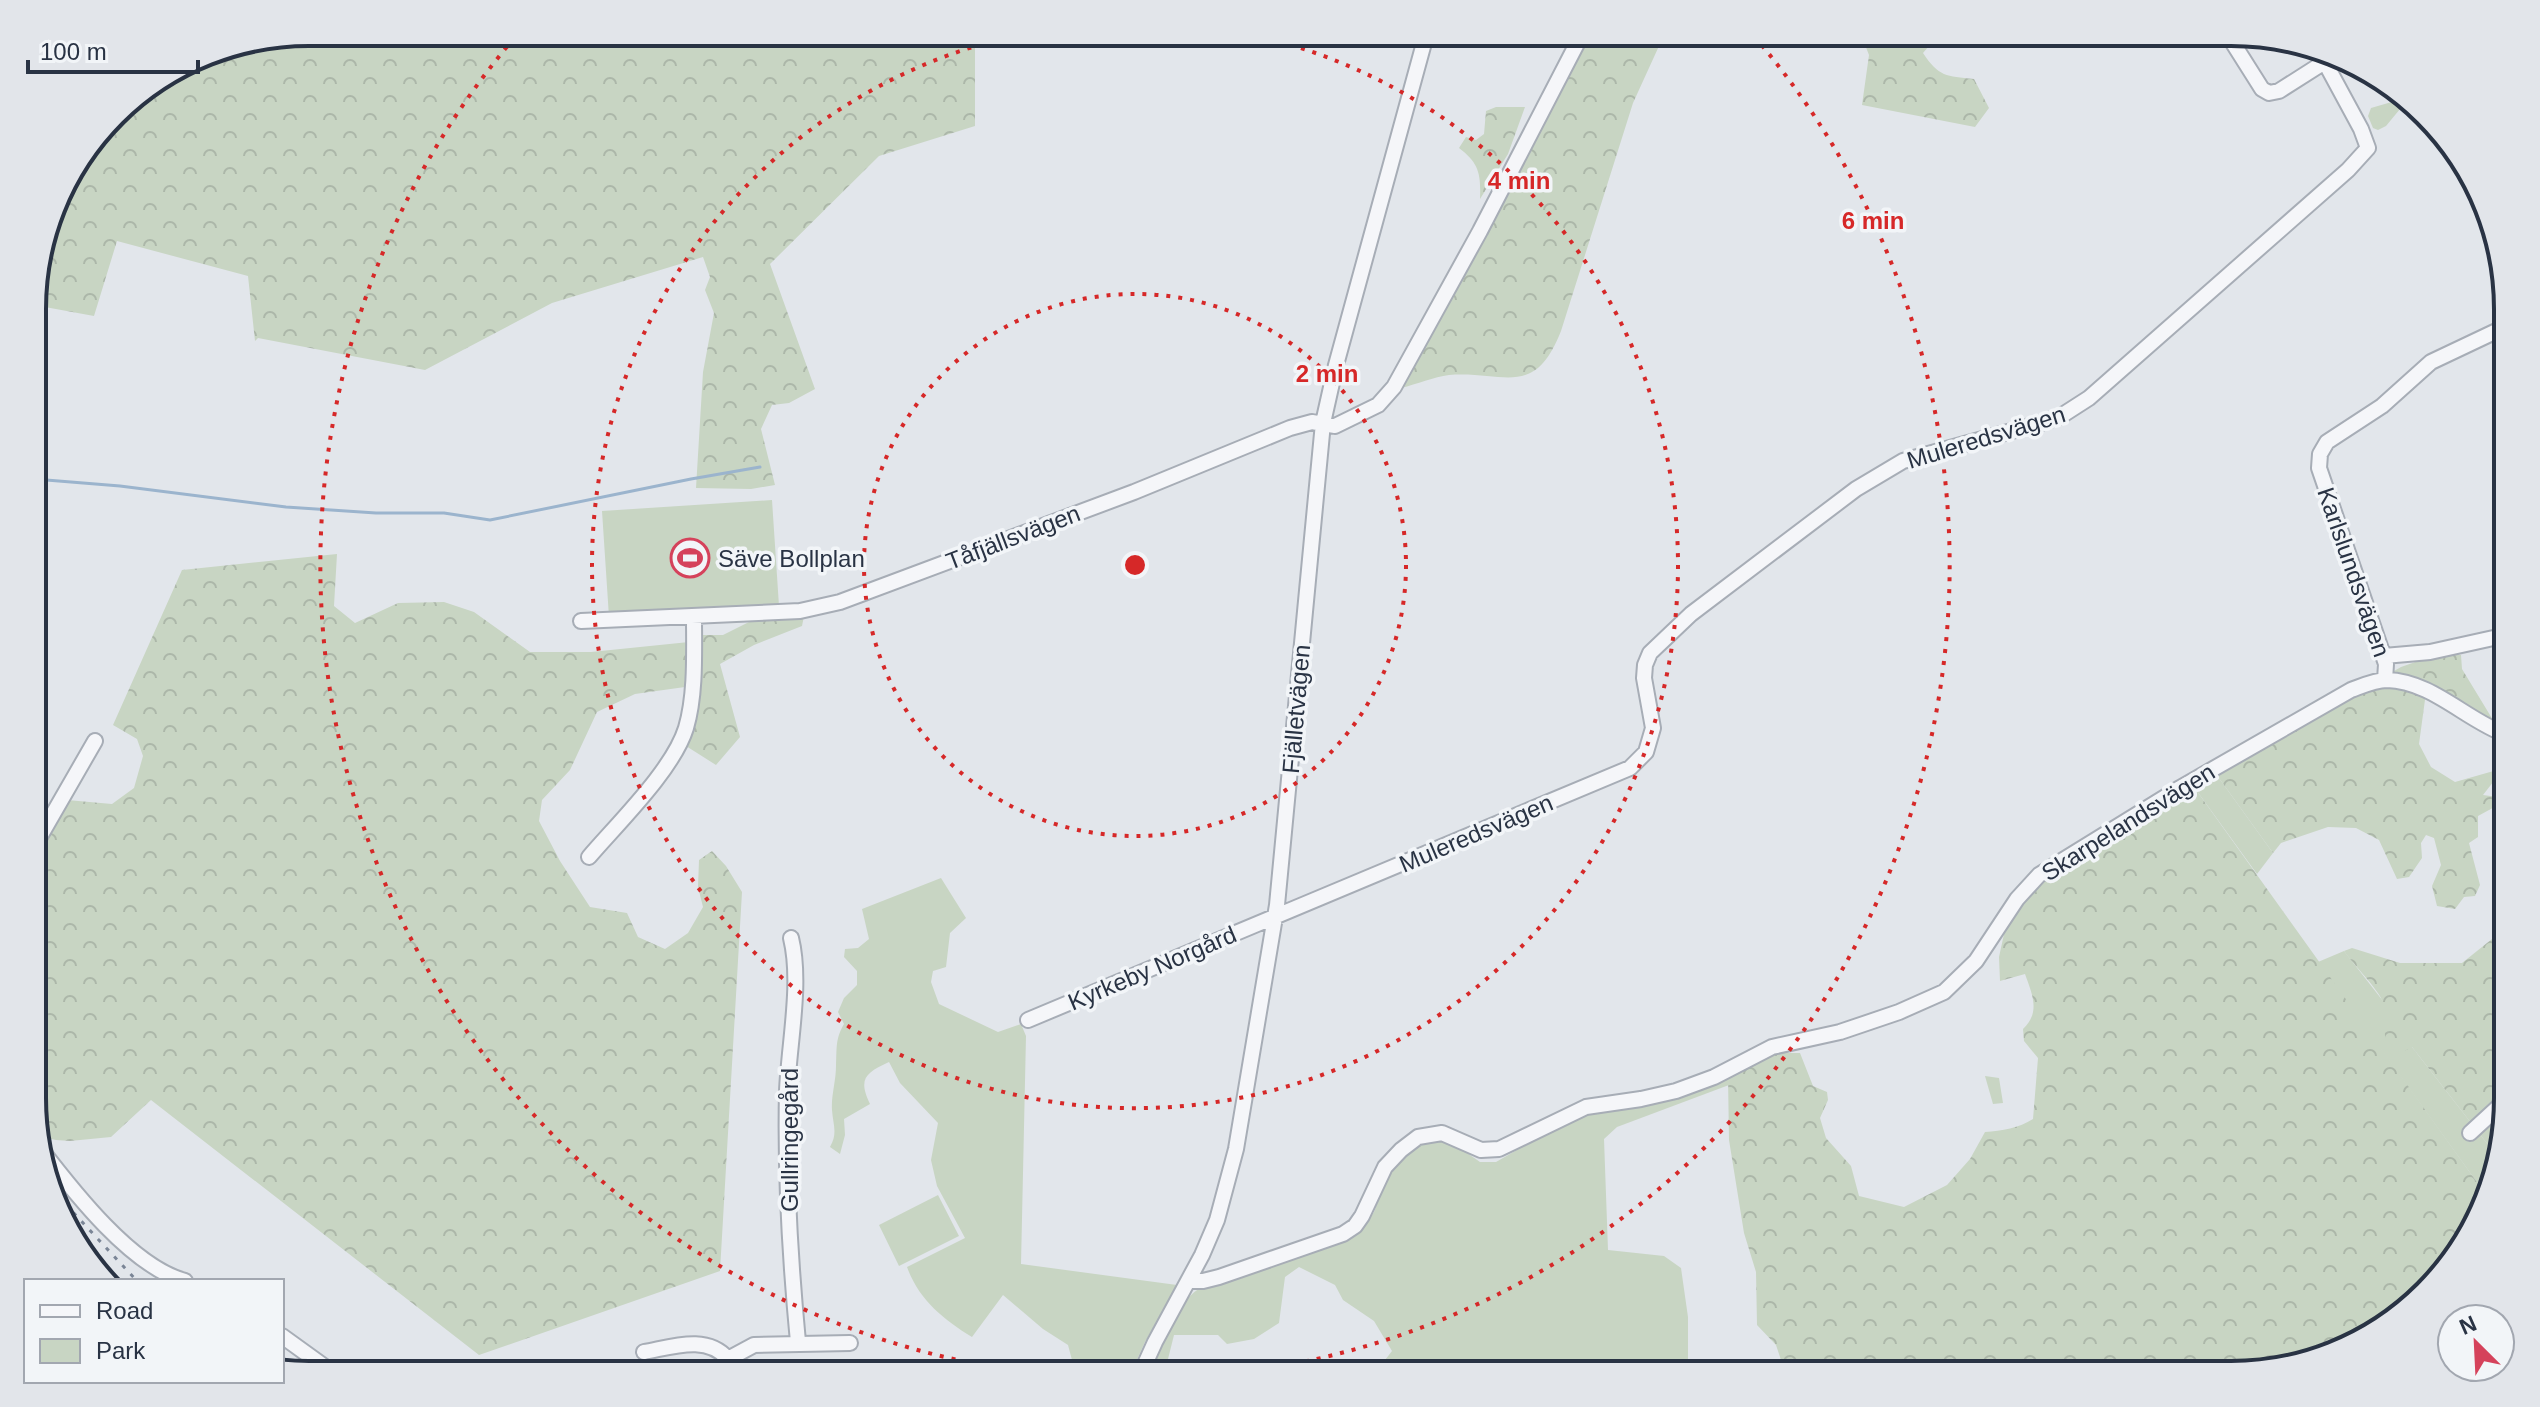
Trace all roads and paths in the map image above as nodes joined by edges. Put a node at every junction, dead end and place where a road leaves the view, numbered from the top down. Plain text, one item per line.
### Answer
1 (1423, 46) edge
2 (1575, 46) edge
3 (2235, 46) edge
4 (2323, 63) edge
5 (2323, 63) edge
6 (2493, 333) edge
7 (1323, 423) junction
8 (694, 616) junction
9 (581, 621) dead end
10 (2493, 638) edge
11 (2384, 656) junction
12 (2385, 680) junction
13 (2493, 728) edge
14 (95, 741) dead end
15 (46, 826) edge
16 (589, 857) dead end
17 (1276, 917) junction
18 (791, 938) dead end
19 (1028, 1020) dead end
20 (2493, 1112) edge
21 (2470, 1133) dead end
22 (55, 1166) edge
23 (179, 1279) edge
24 (1190, 1281) junction
25 (284, 1337) edge
26 (798, 1342) junction
27 (850, 1343) dead end
28 (644, 1352) dead end
29 (728, 1359) joint
30 (317, 1361) edge
31 (1147, 1361) edge

1 - 7 street, Fjälletvägen
2 - 7 street, Tåfjällsvägen
3 - 5 street, Muleredsvägen
4 - 17 street, Muleredsvägen
6 - 11 street, Karlslundsvägen
7 - 8 street, Tåfjällsvägen
7 - 17 street, Fjälletvägen
8 - 9 street, Tåfjällsvägen
8 - 16 street
10 - 11 street
11 - 12 street, Karlslundsvägen
12 - 13 street
12 - 24 street, Skarpelandsvägen
14 - 15 street
17 - 19 street, Kyrkeby Norgård
17 - 24 street, Fjälletvägen
18 - 26 street, Gullringegård
20 - 21 street
22 - 23 street
24 - 31 street, Fjälletvägen
25 - 30 street
26 - 27 street
26 - 29 street
28 - 29 street

